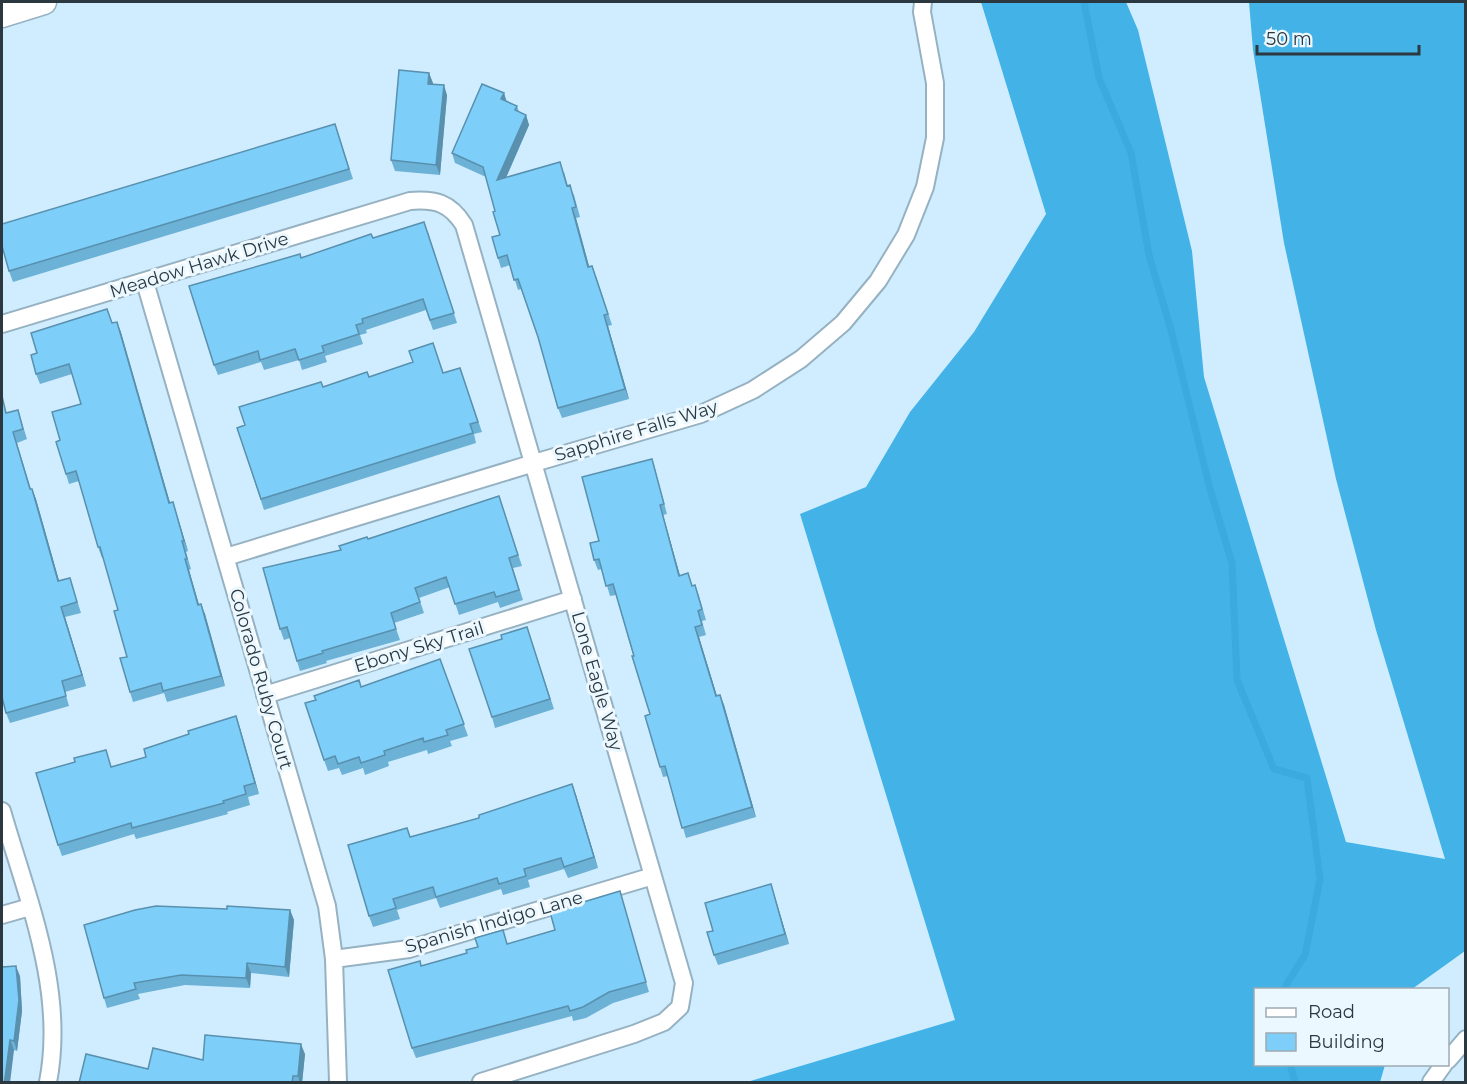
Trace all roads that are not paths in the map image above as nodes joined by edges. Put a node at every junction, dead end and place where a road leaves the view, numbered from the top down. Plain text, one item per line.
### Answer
1 (44, 2) edge
2 (908, 2) edge
3 (922, 7) edge
4 (2, 15) edge
5 (397, 205) joint
6 (145, 282) junction
7 (2, 324) edge
8 (534, 463) junction
9 (225, 558) junction
10 (573, 598) junction
11 (265, 695) junction
12 (2, 811) edge
13 (653, 876) junction
14 (30, 907) junction
15 (2, 915) edge
16 (334, 959) junction
17 (1466, 1039) edge
18 (1449, 1059) edge
19 (1443, 1066) edge
20 (48, 1083) edge
21 (338, 1083) edge
22 (480, 1083) edge
23 (1431, 1083) edge

1 - 4 street
2 - 3 street, Sapphire Falls Way
3 - 8 street, Sapphire Falls Way
5 - 6 street, Meadow Hawk Drive
5 - 8 street, Lone Eagle Way
6 - 7 street, Meadow Hawk Drive
6 - 9 street, Colorado Ruby Court
8 - 9 street, Sapphire Falls Way
8 - 10 street, Lone Eagle Way
9 - 11 street, Colorado Ruby Court
10 - 11 street, Ebony Sky Trail
10 - 13 street, Lone Eagle Way
11 - 16 street, Colorado Ruby Court
12 - 14 street
13 - 16 street, Spanish Indigo Lane
13 - 22 street, Lone Eagle Way
14 - 15 street
14 - 20 street
16 - 21 street, Colorado Ruby Court
17 - 18 street
19 - 23 street

